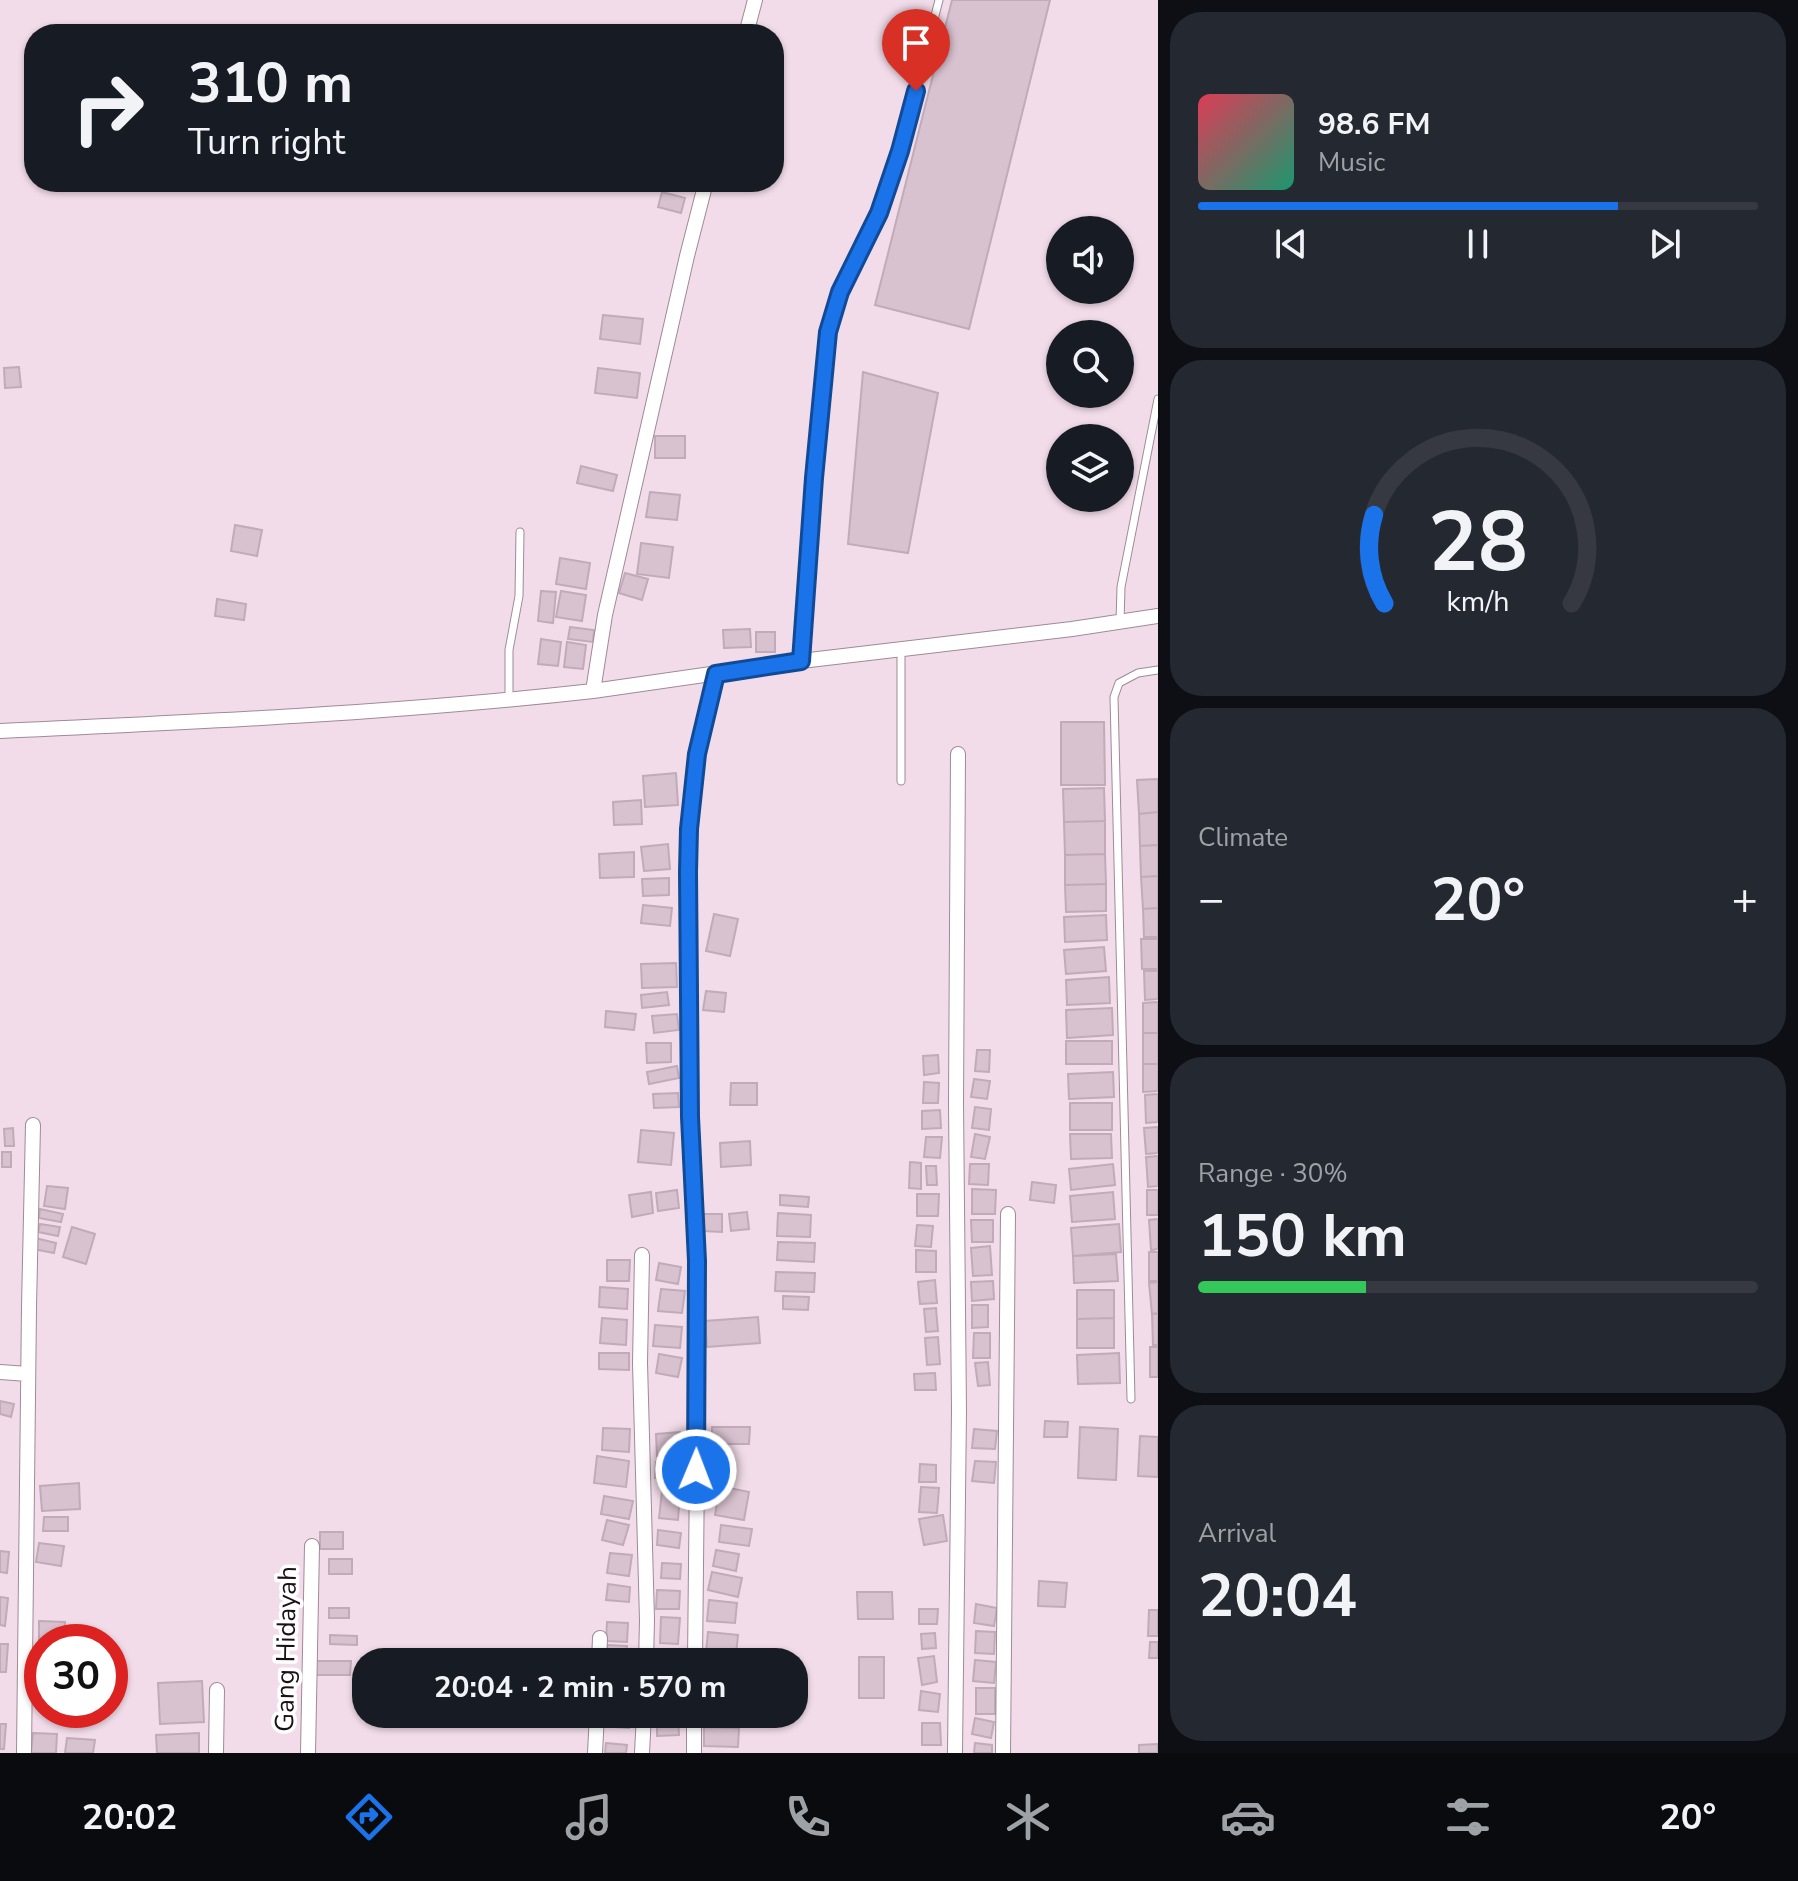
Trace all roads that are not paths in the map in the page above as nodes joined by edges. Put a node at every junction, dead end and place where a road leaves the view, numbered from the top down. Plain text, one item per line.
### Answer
1 (755, 0) edge
2 (939, 0) edge
3 (749, 24) edge
4 (703, 192) edge
5 (1158, 399) edge
6 (520, 532) dead end
7 (1158, 616) edge
8 (1120, 622) junction
9 (901, 650) junction
10 (801, 661) junction
11 (1158, 670) edge
12 (716, 674) junction
13 (593, 691) junction
14 (509, 700) junction
15 (0, 731) edge
16 (958, 754) dead end
17 (901, 781) dead end
18 (33, 1125) dead end
19 (1008, 1214) dead end
20 (642, 1255) dead end
21 (0, 1372) edge
22 (28, 1374) junction
23 (1131, 1399) dead end
24 (312, 1546) dead end
25 (600, 1638) dead end
26 (600, 1648) edge
27 (646, 1648) edge
28 (695, 1648) edge
29 (217, 1690) dead end
30 (596, 1728) edge
31 (643, 1728) edge
32 (694, 1728) edge
33 (24, 1753) edge
34 (216, 1753) edge
35 (308, 1753) edge
36 (595, 1753) edge
37 (642, 1753) edge
38 (694, 1753) edge
39 (955, 1753) edge
40 (1003, 1753) edge

1 - 3 street
2 - 10 lane
4 - 13 street
5 - 8 lane
6 - 14 lane
7 - 8 street
8 - 9 street
9 - 10 street
9 - 17 lane
10 - 12 street
11 - 23 lane
12 - 13 street
12 - 28 street
13 - 14 street
14 - 15 street
16 - 39 street
18 - 22 street
19 - 40 street
20 - 27 street
21 - 22 street
22 - 33 street
24 - 35 street, Gang Hidayah
25 - 26 street
29 - 34 street
30 - 36 street
31 - 37 street
32 - 38 street

